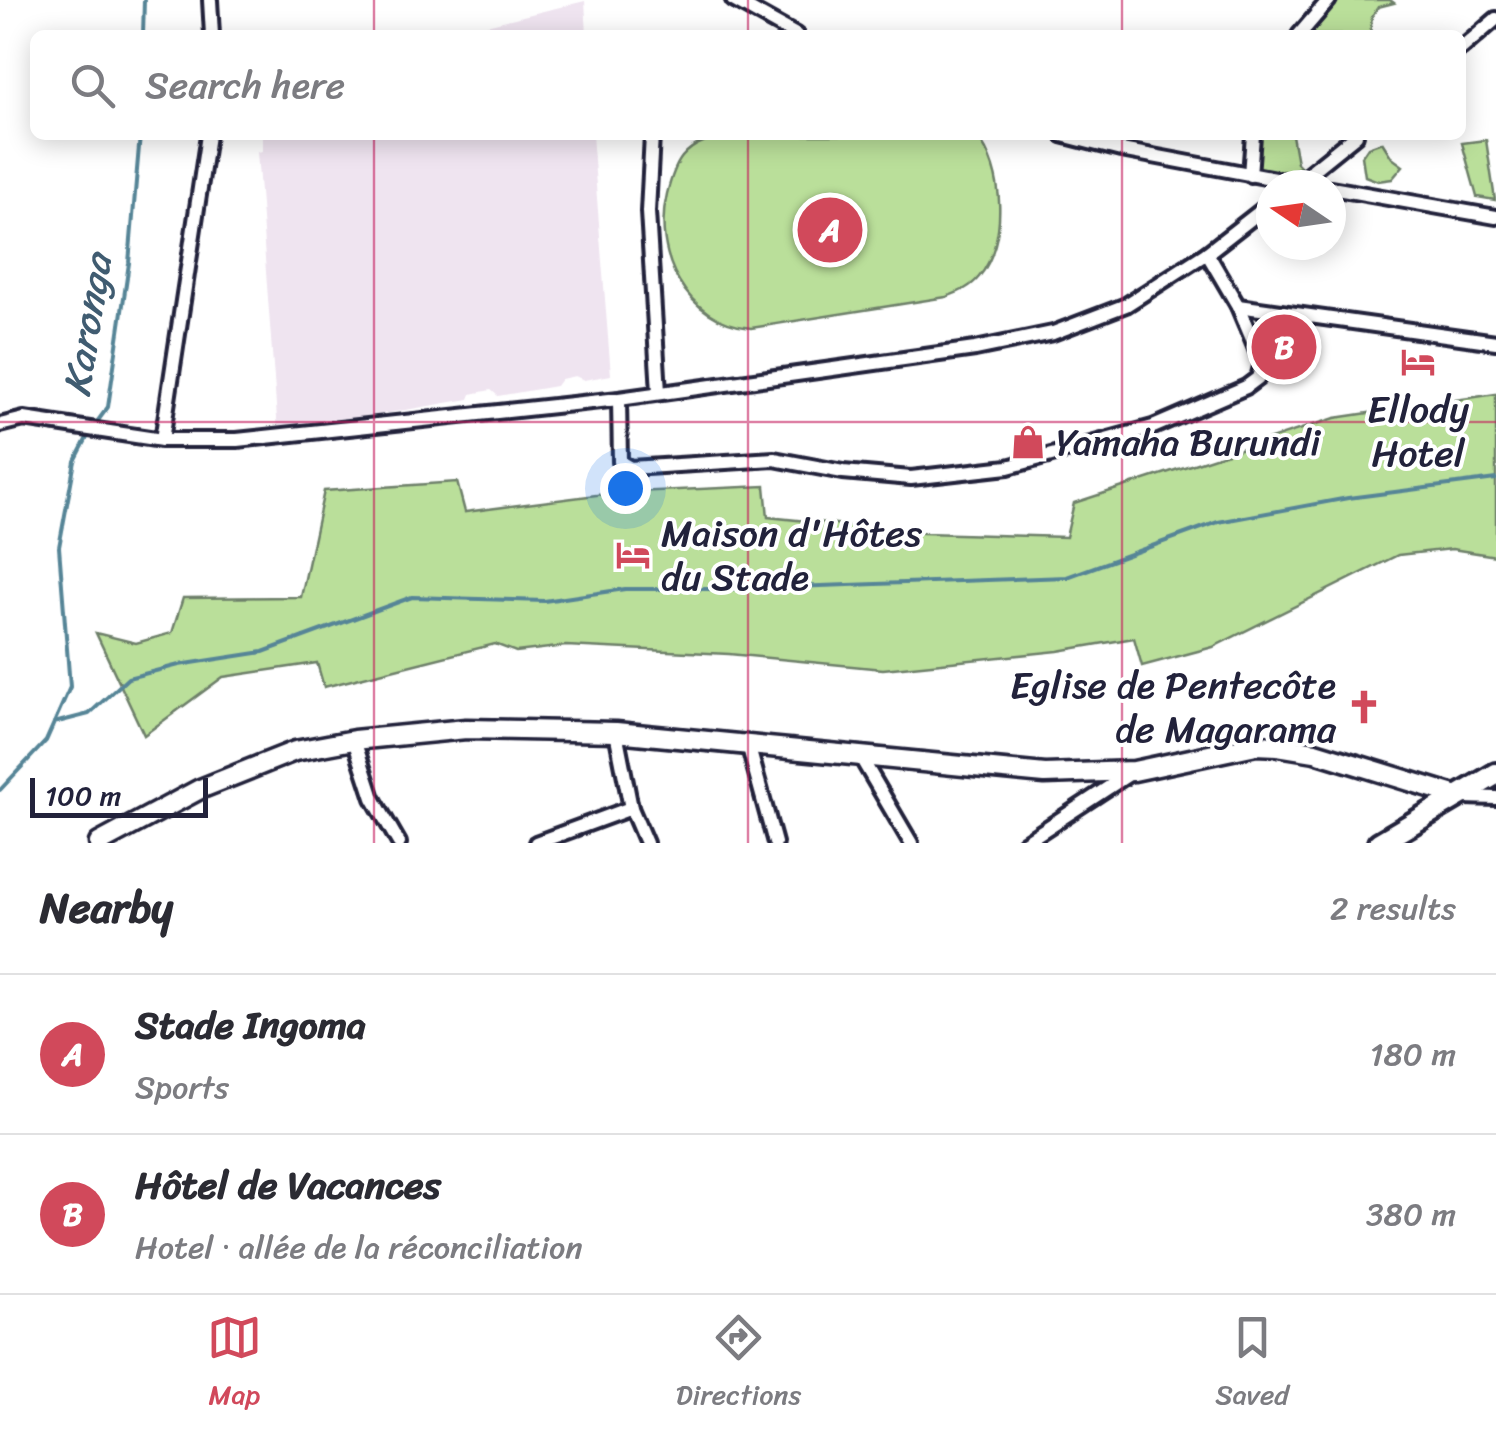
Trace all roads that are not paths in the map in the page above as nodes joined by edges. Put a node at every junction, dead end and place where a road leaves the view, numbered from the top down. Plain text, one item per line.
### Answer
1 (210, 0) edge
2 (734, 0) edge
3 (1329, 0) edge
4 (1496, 18) edge
5 (212, 30) edge
6 (787, 30) edge
7 (1303, 30) edge
8 (1466, 45) edge
9 (207, 140) edge
10 (652, 140) edge
11 (1086, 140) edge
12 (1253, 140) edge
13 (1350, 140) edge
14 (1315, 170) edge
15 (1250, 175) junction
16 (1256, 176) edge
17 (1346, 191) edge
18 (1256, 215) edge
19 (1496, 217) edge
20 (1207, 253) junction
21 (1238, 306) junction
22 (1496, 342) edge
23 (659, 392) junction
24 (619, 400) junction
25 (0, 425) edge
26 (162, 440) junction
27 (616, 732) junction
28 (354, 740) junction
29 (748, 744) junction
30 (860, 756) junction
31 (1134, 771) junction
32 (1496, 774) edge
33 (1458, 796) junction
34 (1496, 798) edge
35 (631, 808) junction
36 (100, 843) edge
37 (400, 843) edge
38 (536, 843) edge
39 (646, 843) edge
40 (775, 843) edge
41 (911, 843) edge
42 (1024, 843) edge
43 (1379, 843) edge

1 - 5 street
2 - 6 street
3 - 7 street
4 - 8 street
9 - 26 street
10 - 23 street
11 - 15 street
12 - 15 street
13 - 14 street
15 - 16 street
17 - 19 street
18 - 20 street
20 - 21 street
20 - 23 street
21 - 22 street
21 - 24 street
23 - 24 street
24 - 26 street
25 - 26 street
27 - 28 street
27 - 29 street
27 - 35 street
28 - 36 street
28 - 37 street
29 - 30 street
29 - 40 street
30 - 31 street
30 - 41 street
31 - 33 street
31 - 42 street
32 - 33 main road
33 - 34 street
33 - 43 main road
35 - 38 street
35 - 39 street

